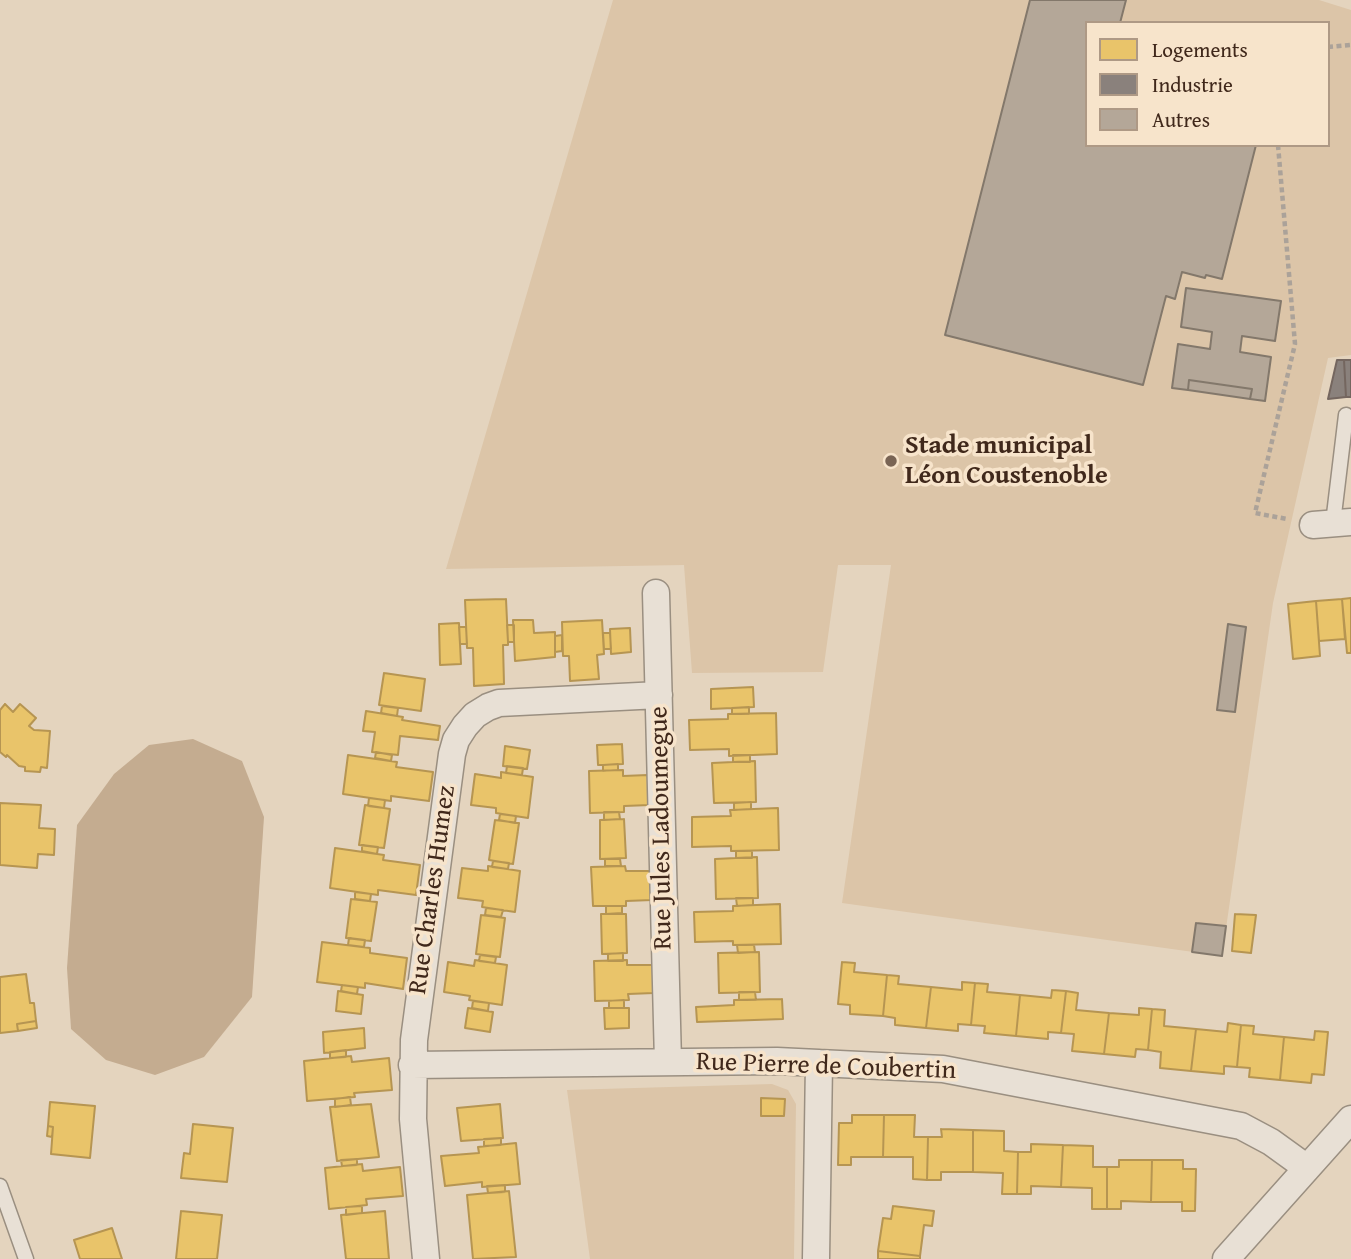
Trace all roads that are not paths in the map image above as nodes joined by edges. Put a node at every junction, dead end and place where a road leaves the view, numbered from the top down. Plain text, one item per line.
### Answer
1 (1346, 415) dead end
2 (1332, 523) edge
3 (656, 593) dead end
4 (659, 695) junction
5 (668, 1062) junction
6 (819, 1063) junction
7 (412, 1065) junction
8 (1351, 1119) edge
9 (1307, 1168) junction
10 (0, 1186) edge
11 (26, 1259) edge
12 (426, 1259) edge
13 (816, 1259) edge
14 (1226, 1259) edge

1 - 2 lane
3 - 4 street, Rue Jules Ladoumegue
4 - 5 street, Rue Jules Ladoumegue
4 - 7 street, Rue Charles Humez
5 - 6 street, Rue Pierre de Coubertin
5 - 7 street, Rue Pierre de Coubertin
6 - 9 street, Rue Pierre de Coubertin
6 - 13 street
7 - 12 street, Rue Charles Humez
8 - 9 street
9 - 14 street
10 - 11 lane

